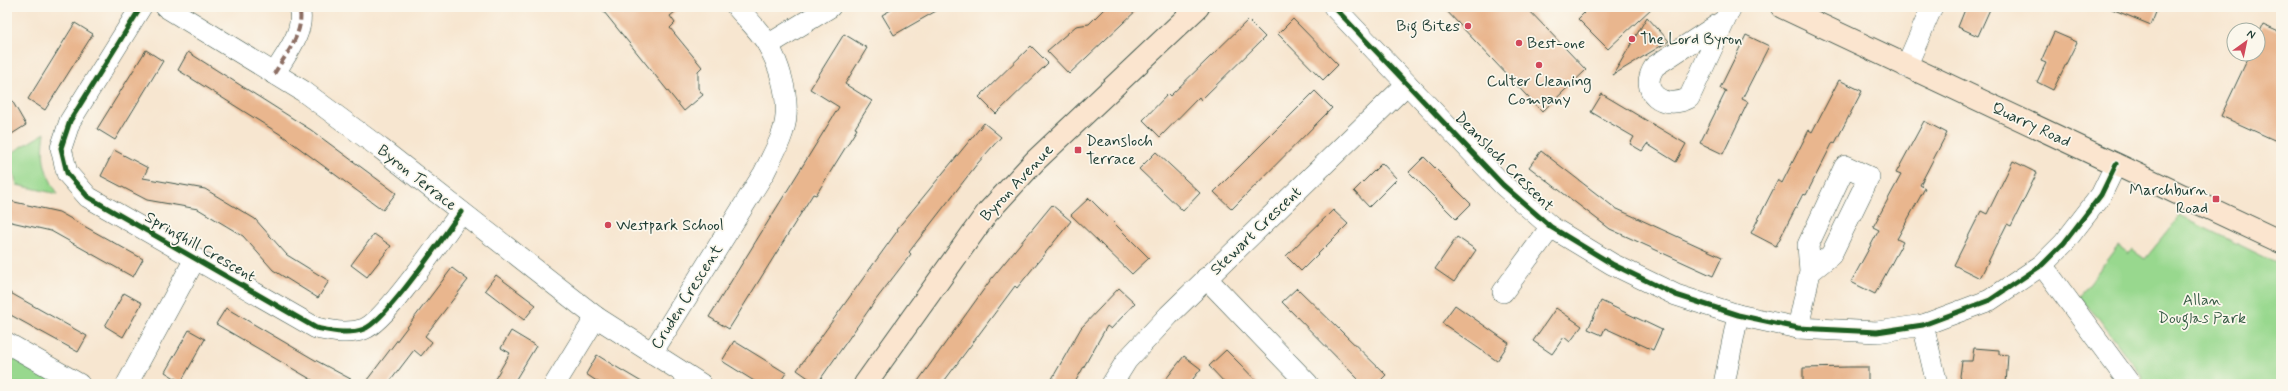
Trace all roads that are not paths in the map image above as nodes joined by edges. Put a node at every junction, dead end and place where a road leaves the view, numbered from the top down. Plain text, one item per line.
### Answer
1 (141, 7) edge
2 (166, 7) edge
3 (299, 7) edge
4 (737, 7) edge
5 (830, 7) edge
6 (1198, 7) edge
7 (1334, 7) edge
8 (1782, 7) edge
9 (1932, 7) edge
10 (768, 45) junction
11 (1906, 67) junction
12 (274, 74) junction
13 (1407, 84) junction
14 (2116, 164) junction
15 (461, 212) junction
16 (1552, 227) junction
17 (2281, 242) edge
18 (195, 259) junction
19 (2042, 265) junction
20 (1810, 272) dead end
21 (1206, 278) junction
22 (1503, 292) dead end
23 (1738, 315) junction
24 (596, 317) junction
25 (1923, 325) junction
26 (1798, 328) junction
27 (7, 343) edge
28 (652, 353) junction
29 (79, 384) edge
30 (127, 384) edge
31 (555, 384) edge
32 (701, 384) edge
33 (865, 384) edge
34 (1112, 384) edge
35 (1308, 384) edge
36 (1724, 384) edge
37 (1936, 384) edge
38 (2130, 384) edge

1 - 18 street, Springhill Crescent
2 - 12 street, Byron Terrace
3 - 12 street
4 - 10 street, Cruden Crescent
5 - 10 street
6 - 33 street, Byron Avenue
7 - 13 street, Deansloch Crescent
8 - 11 street, Quarry Road
9 - 11 street
10 - 28 street, Cruden Crescent
11 - 14 street, Quarry Road
12 - 15 street, Byron Terrace
13 - 16 street, Deansloch Crescent
13 - 21 street, Stewart Crescent
14 - 17 street, Quarry Road
14 - 19 street, Deansloch Crescent
15 - 18 street, Springhill Crescent
15 - 24 street, Byron Terrace
16 - 22 street, Deansloch Crescent
16 - 23 street, Deansloch Crescent
18 - 30 street, Springhill Crescent
19 - 25 street, Deansloch Crescent
19 - 38 street
20 - 26 street
21 - 34 street, Stewart Crescent
21 - 35 street
23 - 26 street, Deansloch Crescent
23 - 36 street
24 - 28 street, Byron Terrace
24 - 31 street
25 - 26 street, Deansloch Crescent
25 - 37 street
27 - 29 street
28 - 32 street, Byron Terrace

